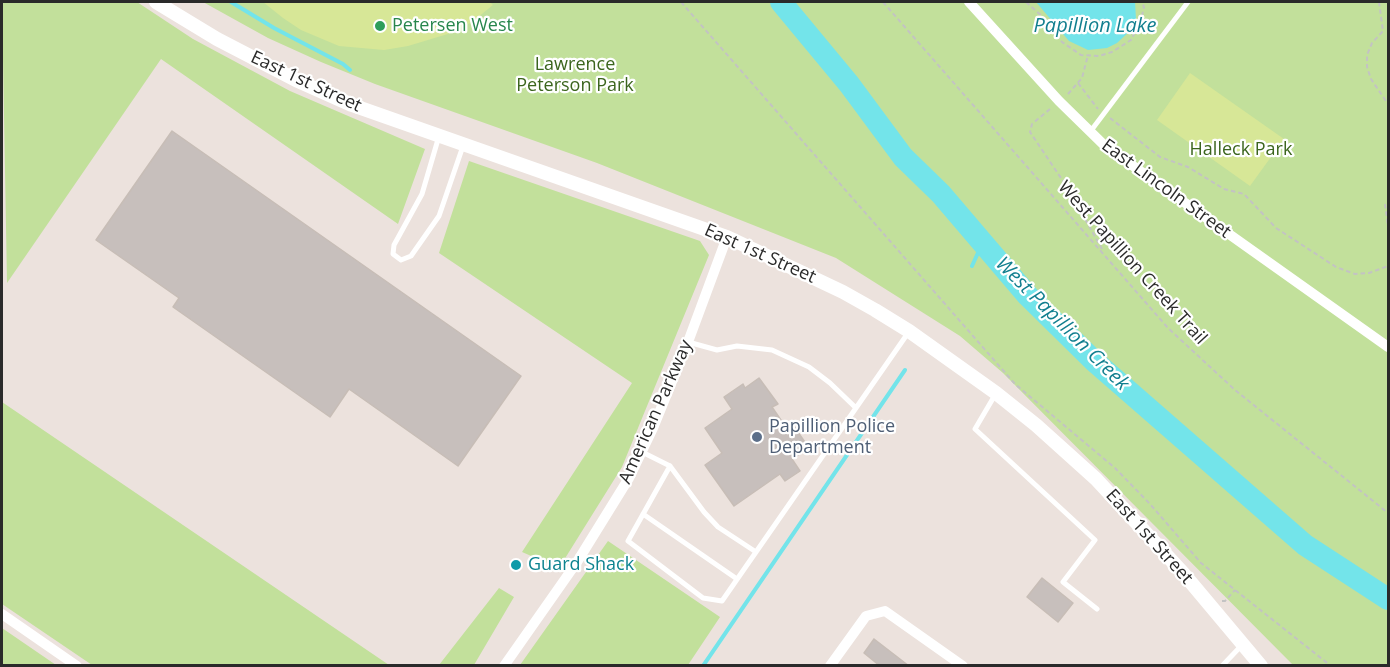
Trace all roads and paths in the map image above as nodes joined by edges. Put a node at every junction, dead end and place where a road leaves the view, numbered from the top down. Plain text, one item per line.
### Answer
1 (156, 2) edge
2 (681, 2) edge
3 (883, 2) edge
4 (969, 2) edge
5 (1026, 2) edge
6 (1142, 2) edge
7 (1188, 2) edge
8 (1379, 2) edge
9 (1389, 25) edge
10 (1383, 31) junction
11 (1088, 55) junction
12 (1078, 83) junction
13 (1059, 102) junction
14 (1389, 104) edge
15 (1098, 109) dead end
16 (1110, 118) dead end
17 (1090, 132) junction
18 (439, 135) junction
19 (463, 144) junction
20 (1385, 204) dead end
21 (1389, 226) edge
22 (727, 237) junction
23 (1105, 254) junction
24 (1389, 266) edge
25 (909, 332) junction
26 (688, 342) junction
27 (1389, 347) edge
28 (996, 393) junction
29 (856, 408) junction
30 (642, 452) junction
31 (670, 466) junction
32 (1389, 513) edge
33 (643, 514) junction
34 (756, 552) junction
35 (737, 579) junction
36 (1097, 609) dead end
37 (2, 614) edge
38 (1243, 644) junction
39 (77, 666) edge
40 (504, 666) edge
41 (830, 666) edge
42 (963, 666) edge
43 (1222, 666) edge
44 (1261, 666) edge
45 (1331, 666) edge

1 - 18 main road, East 1st Street
2 - 45 path
3 - 23 path, West Papillion Creek Trail
4 - 13 street, East Lincoln Street
5 - 11 path
6 - 11 path
7 - 17 lane
8 - 10 path
9 - 10 path
10 - 14 path
11 - 12 path
12 - 13 path
12 - 15 path
13 - 17 street, East Lincoln Street
13 - 23 path
16 - 24 path
17 - 27 street, East Lincoln Street
18 - 19 main road, East 1st Street
18 - 19 lane
19 - 22 main road, East 1st Street
20 - 21 path
22 - 25 main road, East 1st Street
22 - 26 street, American Parkway
23 - 32 path, West Papillion Creek Trail
25 - 28 main road, East 1st Street
25 - 29 lane
26 - 29 lane
26 - 30 street, American Parkway
28 - 36 lane
28 - 38 main road, East 1st Street
29 - 34 lane
30 - 31 lane
30 - 40 street, American Parkway
31 - 33 lane
31 - 34 lane
33 - 35 lane
33 - 35 lane
34 - 35 lane
37 - 39 street
38 - 43 lane
38 - 44 main road, East 1st Street
41 - 42 street

